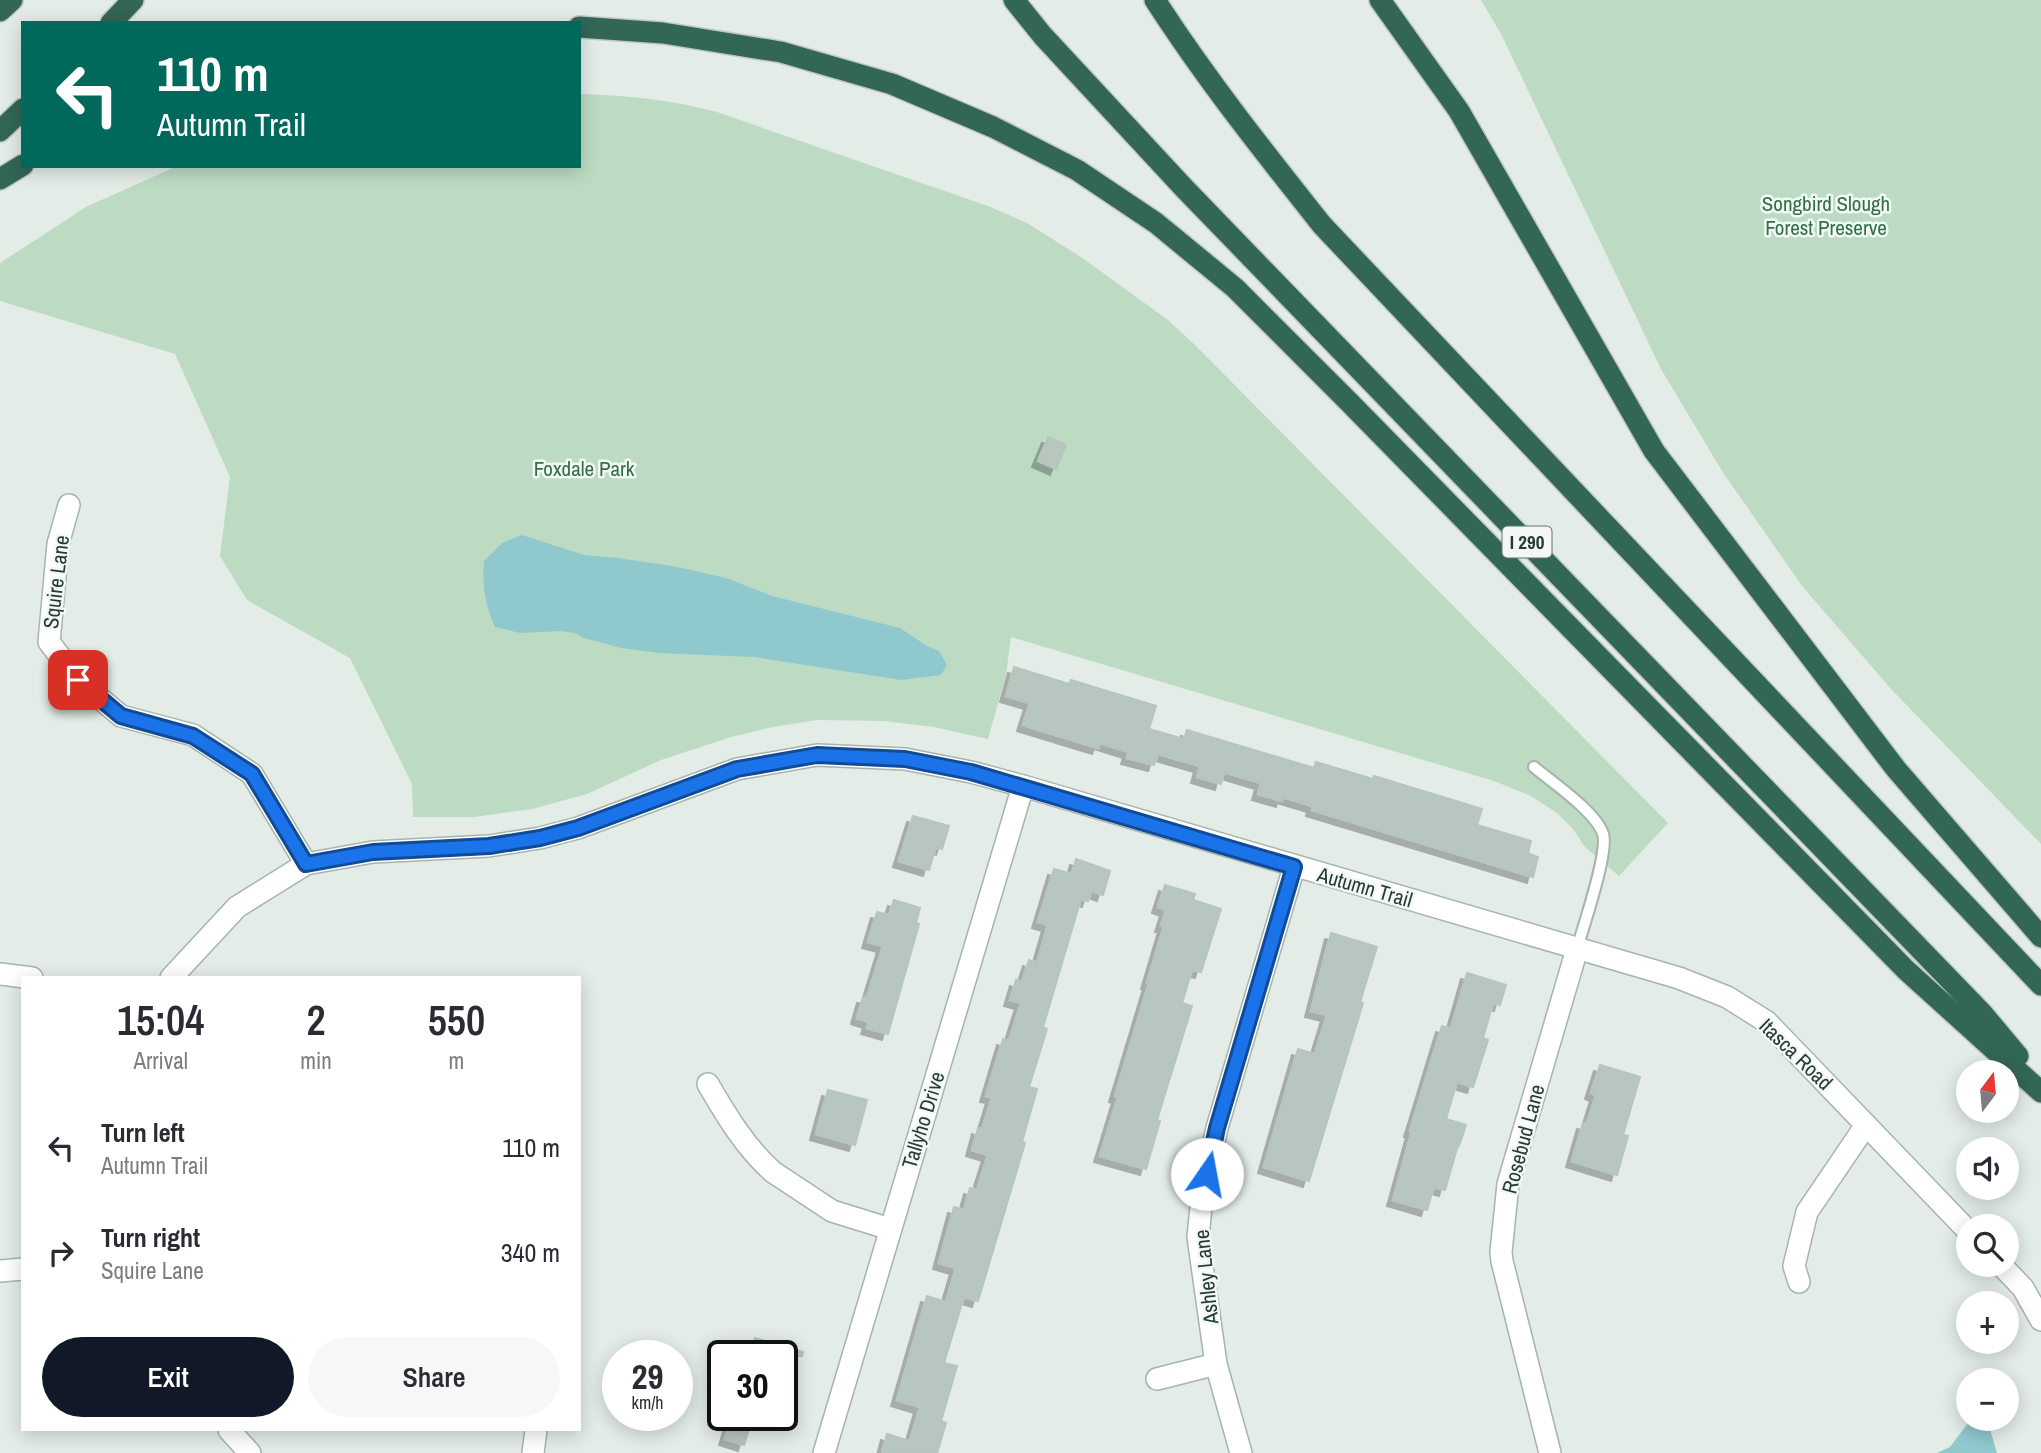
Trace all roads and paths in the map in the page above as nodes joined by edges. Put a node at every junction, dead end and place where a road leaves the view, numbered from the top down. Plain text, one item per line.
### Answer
1 (12, 0) edge
2 (133, 0) edge
3 (1014, 0) edge
4 (1155, 0) edge
5 (1380, 0) edge
6 (0, 11) edge
7 (113, 21) edge
8 (581, 27) edge
9 (21, 111) edge
10 (0, 131) edge
11 (21, 166) edge
12 (0, 179) edge
13 (69, 505) dead end
14 (1534, 767) dead end
15 (1023, 786) junction
16 (306, 864) junction
17 (1294, 867) junction
18 (2041, 937) edge
19 (1577, 949) junction
20 (0, 974) edge
21 (173, 976) edge
22 (21, 977) edge
23 (2041, 985) edge
24 (708, 1084) dead end
25 (2041, 1084) edge
26 (2041, 1092) edge
27 (1867, 1125) junction
28 (1956, 1218) edge
29 (890, 1229) junction
30 (21, 1269) edge
31 (0, 1271) edge
32 (2012, 1277) edge
33 (1799, 1282) dead end
34 (2041, 1320) edge
35 (1216, 1364) junction
36 (1157, 1379) dead end
37 (230, 1431) edge
38 (536, 1431) edge
39 (242, 1451) edge
40 (533, 1453) edge
41 (824, 1453) edge
42 (1241, 1453) edge
43 (1550, 1453) edge

1 - 6 highway
2 - 7 highway
3 - 25 highway, I 290
4 - 23 highway
5 - 18 highway
8 - 26 highway
9 - 10 highway
11 - 12 highway
13 - 16 street, Squire Lane
14 - 19 lane
15 - 16 street, Autumn Trail
15 - 17 street, Autumn Trail
15 - 29 street, Tallyho Drive
16 - 21 street, Autumn Trail
17 - 19 street, Autumn Trail
17 - 35 street, Ashley Lane
19 - 27 street, Itasca Road
19 - 43 street, Rosebud Lane
20 - 22 street
24 - 29 street
27 - 28 street, Itasca Road
27 - 33 street
29 - 41 street, Tallyho Drive
30 - 31 street
32 - 34 street
35 - 36 street
35 - 42 street, Ashley Lane
37 - 39 street
38 - 40 street

